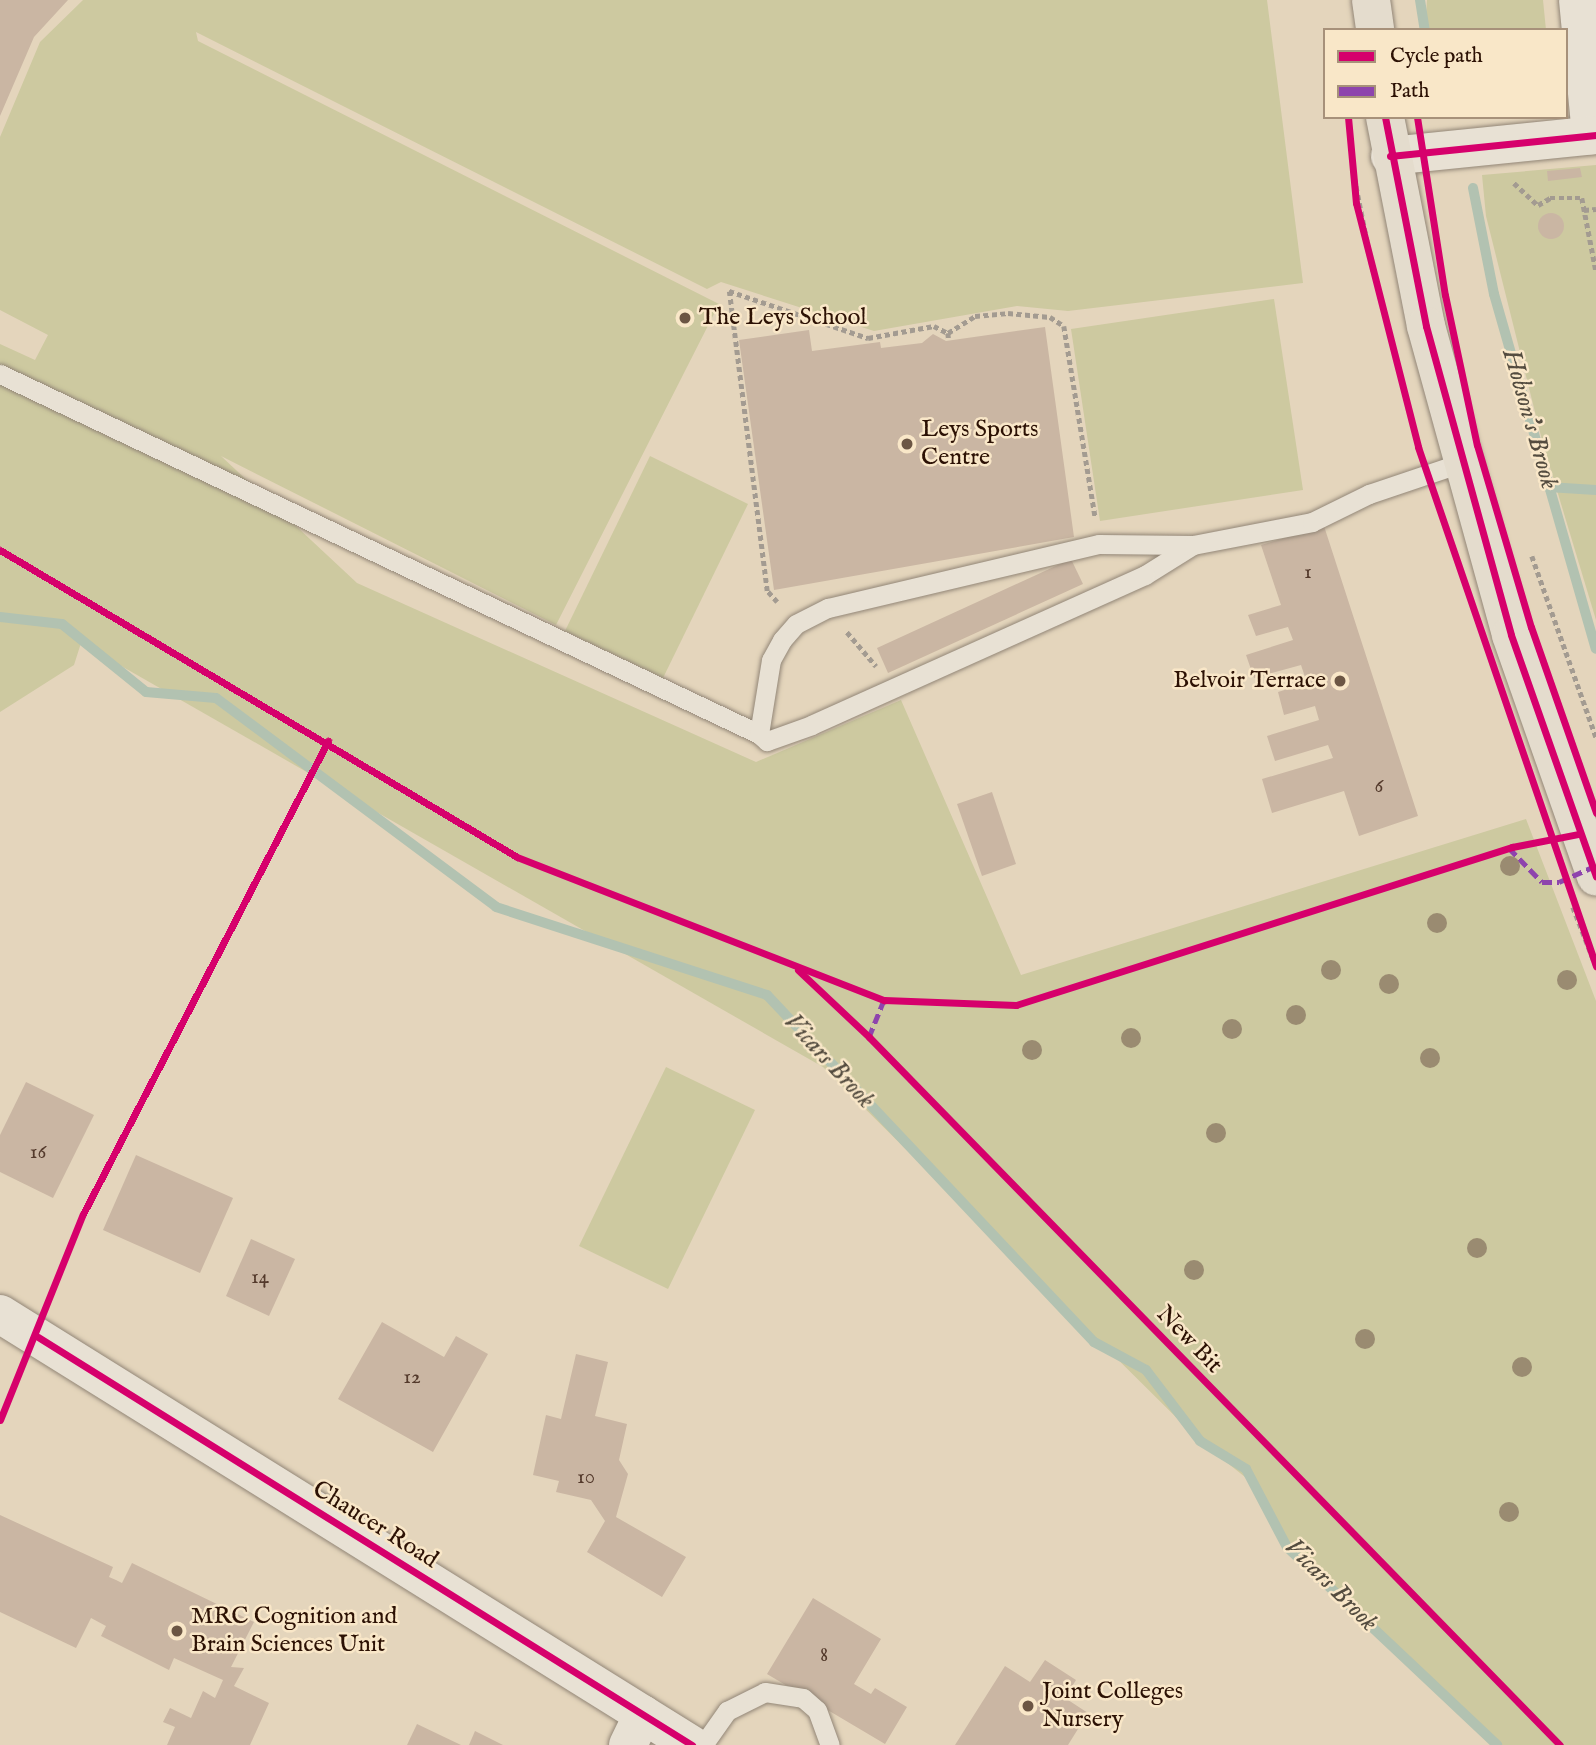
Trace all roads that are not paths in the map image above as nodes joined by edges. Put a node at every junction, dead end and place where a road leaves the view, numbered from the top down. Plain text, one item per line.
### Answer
1 (1371, 0) edge
2 (1578, 0) edge
3 (1375, 28) edge
4 (1385, 119) edge
5 (1594, 135) edge
6 (1390, 156) junction
7 (0, 374) edge
8 (1464, 462) junction
9 (1193, 545) junction
10 (759, 734) junction
11 (1582, 884) edge
12 (0, 1314) edge
13 (635, 1729) edge
14 (692, 1745) edge
15 (703, 1745) edge
16 (830, 1745) edge

1 - 3 main road
2 - 5 street
4 - 6 main road
5 - 6 street
6 - 8 main road
7 - 10 lane
8 - 9 lane
8 - 11 main road
9 - 10 lane
9 - 10 lane
12 - 13 street, Chaucer Road
13 - 14 street, Chaucer Road
15 - 16 lane

